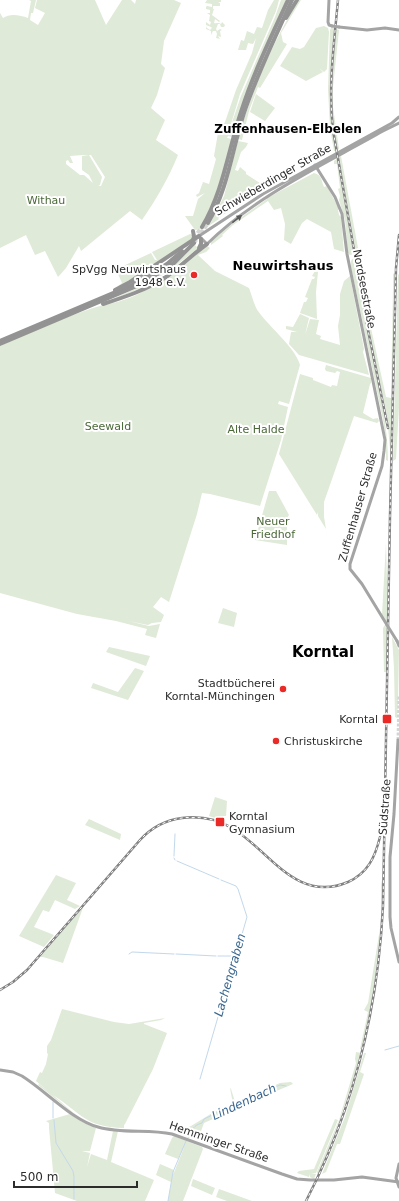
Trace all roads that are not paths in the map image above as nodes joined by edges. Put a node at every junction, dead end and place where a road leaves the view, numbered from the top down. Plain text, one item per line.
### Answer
1 (288, 0) edge
2 (292, 0) edge
3 (297, 0) edge
4 (330, 0) edge
5 (399, 30) edge
6 (276, 34) junction
7 (399, 117) edge
8 (399, 121) edge
9 (326, 163) junction
10 (316, 166) junction
11 (309, 172) junction
12 (322, 175) junction
13 (220, 221) junction
14 (208, 223) tunnel mouth
15 (202, 227) tunnel mouth
16 (209, 229) junction
17 (193, 231) dead end
18 (216, 235) junction
19 (203, 240) junction
20 (193, 242) junction
21 (182, 251) dead end
22 (195, 253) junction
23 (89, 304) junction
24 (95, 305) junction
25 (0, 341) edge
26 (0, 344) edge
27 (382, 423) joint
28 (399, 646) edge
29 (398, 740) dead end
30 (399, 962) edge
31 (0, 1070) edge
32 (399, 1164) edge
33 (398, 1182) edge
34 (399, 1187) edge

1 - 15 highway
2 - 6 highway
3 - 6 highway
4 - 5 main road, bridge
6 - 14 highway
7 - 8 main road
7 - 10 main road, Schwieberdinger Straße
8 - 9 main road, Schwieberdinger Straße
9 - 10 main road, Schwieberdinger Straße
9 - 12 main road
10 - 11 main road, Schwieberdinger Straße
10 - 12 main road, Nordseestraße
10 - 13 main road, Schwieberdinger Straße
11 - 12 main road
18 -> 11 main road, Schwieberdinger Straße
12 - 27 main road, Nordseestraße
13 - 16 main road, Schwieberdinger Straße
13 - 18 main road
16 - 19 main road, Schwieberdinger Straße
16 - 19 main road
17 - 20 highway
18 - 19 main road, Schwieberdinger Straße
19 - 20 highway
19 - 22 highway
19 - 22 highway
20 - 23 highway
20 - 24 highway
21 - 23 highway
22 - 24 highway
23 - 25 highway
24 - 26 highway
27 - 28 main road, Zuffenhauser Straße, bridge
29 - 30 main road, Südstraße
31 - 33 main road, Hemminger Straße
32 - 33 main road
33 - 34 main road

